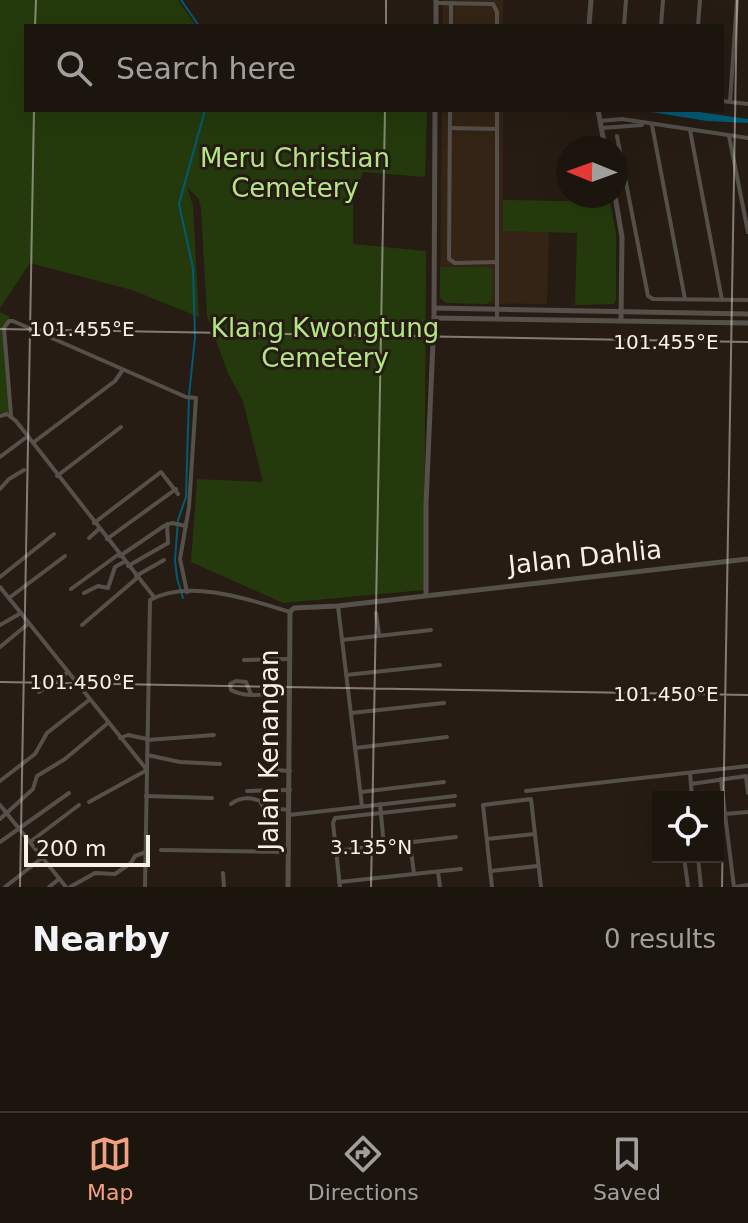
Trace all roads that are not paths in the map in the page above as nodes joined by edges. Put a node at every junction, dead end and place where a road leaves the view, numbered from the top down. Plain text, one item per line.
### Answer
1 (591, 0) edge
2 (626, 0) edge
3 (663, 0) edge
4 (700, 0) edge
5 (737, 0) edge
6 (436, 1) edge
7 (451, 3) junction
8 (436, 24) edge
9 (451, 24) edge
10 (497, 24) edge
11 (589, 24) edge
12 (624, 24) edge
13 (661, 24) edge
14 (698, 24) edge
15 (724, 101) edge
16 (730, 102) junction
17 (748, 104) edge
18 (435, 112) edge
19 (450, 112) edge
20 (497, 112) edge
21 (598, 112) edge
22 (601, 125) junction
23 (652, 125) junction
24 (450, 128) junction
25 (497, 129) junction
26 (690, 130) junction
27 (729, 135) junction
28 (603, 136) edge
29 (748, 138) edge
30 (628, 196) edge
31 (617, 208) edge
32 (748, 232) edge
33 (497, 262) junction
34 (685, 299) junction
35 (722, 300) junction
36 (748, 300) edge
37 (434, 308) junction
38 (497, 308) junction
39 (621, 311) junction
40 (748, 314) edge
41 (434, 318) junction
42 (497, 318) junction
43 (621, 320) junction
44 (748, 323) edge
45 (122, 371) junction
46 (11, 415) junction
47 (0, 416) edge
48 (121, 427) dead end
49 (28, 436) junction
50 (34, 442) junction
51 (0, 457) edge
52 (24, 470) dead end
53 (57, 476) junction
54 (0, 489) edge
55 (94, 523) junction
56 (167, 524) junction
57 (181, 525) junction
58 (99, 529) junction
59 (54, 534) dead end
60 (89, 538) dead end
61 (107, 539) junction
62 (65, 556) dead end
63 (748, 559) edge
64 (123, 560) junction
65 (164, 560) dead end
66 (0, 577) edge
67 (136, 577) junction
68 (0, 587) edge
69 (71, 589) dead end
70 (183, 592) junction
71 (84, 593) dead end
72 (2, 594) edge
73 (426, 595) junction
74 (154, 597) junction
75 (9, 598) junction
76 (338, 606) junction
77 (290, 612) junction
78 (21, 613) junction
79 (376, 613) dead end
80 (29, 623) junction
81 (0, 625) edge
82 (82, 625) dead end
83 (431, 630) dead end
84 (379, 635) junction
85 (342, 640) junction
86 (0, 647) edge
87 (290, 659) junction
88 (244, 660) dead end
89 (440, 665) dead end
90 (68, 672) junction
91 (346, 675) junction
92 (39, 692) dead end
93 (290, 693) junction
94 (251, 694) junction
95 (90, 700) junction
96 (444, 703) dead end
97 (351, 713) junction
98 (108, 723) junction
99 (214, 735) dead end
100 (447, 737) dead end
101 (120, 738) junction
102 (147, 739) junction
103 (355, 748) junction
104 (147, 755) junction
105 (220, 764) dead end
106 (748, 766) edge
107 (259, 769) dead end
108 (147, 770) junction
109 (290, 771) junction
110 (690, 773) junction
111 (746, 776) edge
112 (721, 779) junction
113 (0, 781) edge
114 (444, 782) dead end
115 (691, 784) junction
116 (290, 790) junction
117 (247, 791) dead end
118 (526, 791) dead end
119 (692, 791) edge
120 (361, 792) junction
121 (69, 793) dead end
122 (748, 793) edge
123 (146, 796) junction
124 (455, 796) dead end
125 (212, 798) dead end
126 (89, 802) dead end
127 (231, 804) dead end
128 (380, 804) junction
129 (0, 805) edge
130 (79, 805) dead end
131 (454, 805) dead end
132 (362, 806) junction
133 (289, 812) junction
134 (748, 812) edge
135 (6, 813) junction
136 (382, 814) junction
137 (725, 814) junction
138 (0, 819) edge
139 (18, 827) junction
140 (535, 834) junction
141 (456, 837) dead end
142 (487, 839) junction
143 (0, 842) edge
144 (30, 842) junction
145 (410, 843) junction
146 (384, 847) junction
147 (161, 850) dead end
148 (335, 851) junction
149 (146, 852) junction
150 (289, 852) junction
151 (42, 858) junction
152 (685, 863) edge
153 (699, 863) edge
154 (538, 866) junction
155 (461, 869) dead end
156 (490, 871) junction
157 (438, 872) junction
158 (223, 873) dead end
159 (414, 874) junction
160 (59, 879) junction
161 (367, 879) junction
162 (145, 884) edge
163 (340, 884) edge
164 (748, 885) edge
165 (5, 887) edge
166 (49, 887) edge
167 (68, 887) edge
168 (137, 887) edge
169 (224, 887) edge
170 (288, 887) edge
171 (368, 887) edge
172 (440, 887) edge
173 (492, 887) edge
174 (541, 887) edge
175 (688, 887) edge
176 (701, 887) edge
177 (734, 887) edge

1 - 11 street
2 - 12 street
3 - 13 street
4 - 14 street
5 - 16 street
6 - 7 street
6 - 8 street
7 - 9 street
7 - 10 street
15 - 16 street
16 - 17 street
18 - 37 street
19 - 24 street
20 - 25 street
21 - 22 street
22 - 23 street
22 - 28 street
23 - 26 street
23 - 34 street
24 - 25 street
24 - 33 street
25 - 33 street
26 - 27 street
26 - 35 street
27 - 29 street
27 - 32 street
30 - 34 street
31 - 39 street
33 - 38 street
34 - 35 street
35 - 36 street
37 - 38 street
37 - 41 street
38 - 39 street
38 - 42 street
39 - 40 street
39 - 43 street
41 - 42 street
41 - 73 street
42 - 43 street
43 - 44 street
45 - 46 street
45 - 50 street
45 - 57 street
46 - 47 street
46 - 49 street
48 - 53 street
49 - 50 street
49 - 51 street
50 - 53 street
52 - 54 street
53 - 55 street
55 - 58 street
55 - 61 street
56 - 57 street
56 - 64 street
56 - 64 street
57 - 70 street
58 - 60 street
58 - 61 street
59 - 66 street
61 - 64 street
62 - 75 street
63 - 73 street, Jalan Dahlia
64 - 67 street
64 - 69 street
64 - 71 street
65 - 67 street
67 - 74 street
67 - 82 street
68 - 72 street
70 - 74 street
70 - 77 street
72 - 75 street
73 - 76 street, Jalan Dahlia
74 - 102 street
75 - 78 street
76 - 77 street, Jalan Dahlia
76 - 85 street
77 - 87 street, Jalan Kenangan
78 - 80 street
78 - 81 street
79 - 84 street
80 - 86 street
80 - 90 street
83 - 84 street
84 - 85 street
85 - 91 street
87 - 88 street
87 - 93 street, Jalan Kenangan
89 - 91 street
90 - 92 street
90 - 95 street
91 - 97 street
93 - 94 street
93 - 109 street, Jalan Kenangan
94 - 94 street
95 - 98 street
95 - 113 street
96 - 97 street
97 - 103 street
98 - 101 street
98 - 135 street
99 - 102 street
100 - 103 street
101 - 102 street
101 - 108 street
102 - 104 street
103 - 120 street
104 - 105 street
104 - 108 street
106 - 110 street
107 - 109 street
108 - 123 street
108 - 126 street
109 - 116 street, Jalan Kenangan
110 - 115 street
110 - 118 street
111 - 112 street
111 - 122 street
112 - 115 street
112 - 137 street
114 - 120 street
115 - 119 street
116 - 117 street
116 - 133 street, Jalan Kenangan
120 - 132 street
121 - 139 street
123 - 125 street
123 - 149 street
124 - 128 street
127 - 133 street
128 - 132 street
128 - 136 street
129 - 135 street
130 - 144 street
131 - 136 street
132 - 133 street
133 - 150 street, Jalan Kenangan
134 - 137 street
135 - 138 street
135 - 139 street
136 - 146 street
136 - 148 street
137 - 177 street
139 - 143 street
139 - 144 street
140 - 142 street
140 - 142 street
140 - 154 street
141 - 145 street
142 - 156 street
144 - 151 street
145 - 146 street
145 - 159 street
146 - 148 street
147 - 150 street
148 - 163 street
149 - 162 street
149 - 167 street
150 - 170 street, Jalan Kenangan
151 - 160 street
151 - 165 street
152 - 175 street
153 - 176 street
154 - 156 street
154 - 174 street
155 - 157 street
156 - 173 street
157 - 159 street
157 - 172 street
158 - 169 street
159 - 161 street
160 - 166 street
160 - 167 street
161 - 163 street
161 - 171 street
162 - 168 street
164 - 177 street

